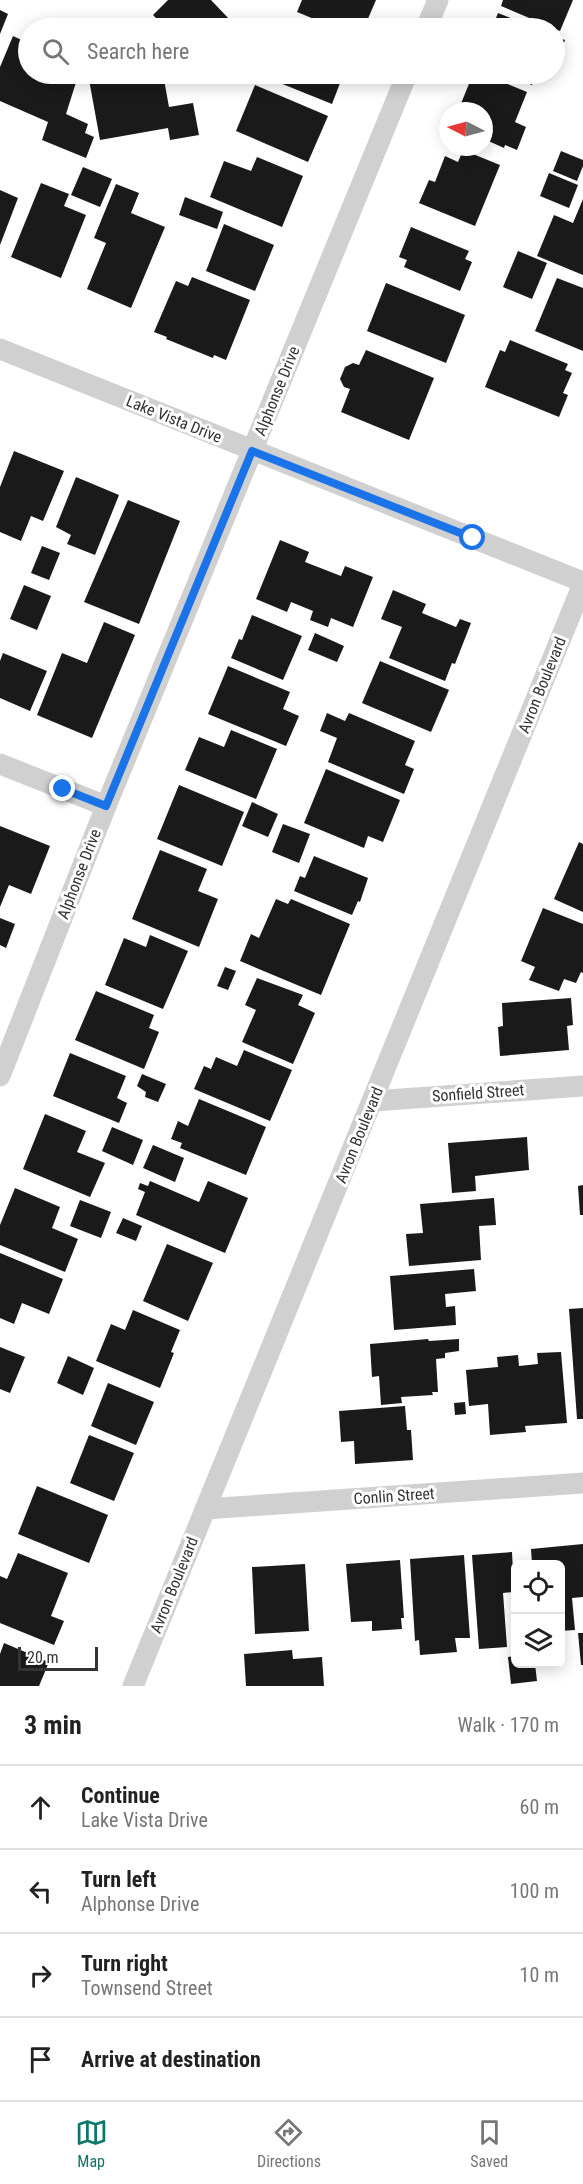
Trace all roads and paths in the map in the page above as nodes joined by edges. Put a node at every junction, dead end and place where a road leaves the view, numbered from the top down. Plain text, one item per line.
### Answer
1 (438, 0) edge
2 (430, 18) edge
3 (403, 84) edge
4 (0, 349) edge
5 (252, 451) junction
6 (583, 583) edge
7 (0, 764) edge
8 (106, 806) junction
9 (0, 1076) edge
10 (583, 1086) edge
11 (373, 1101) junction
12 (583, 1483) edge
13 (205, 1509) junction
14 (133, 1686) edge

1 - 2 street
3 - 5 street, Alphonse Drive
4 - 5 street, Lake Vista Drive
5 - 6 street, Lake Vista Drive
5 - 8 street, Alphonse Drive
6 - 11 street, Avron Boulevard
7 - 8 street
8 - 9 street, Alphonse Drive
10 - 11 street, Sonfield Street
11 - 13 street, Avron Boulevard
12 - 13 street, Conlin Street
13 - 14 street, Avron Boulevard

